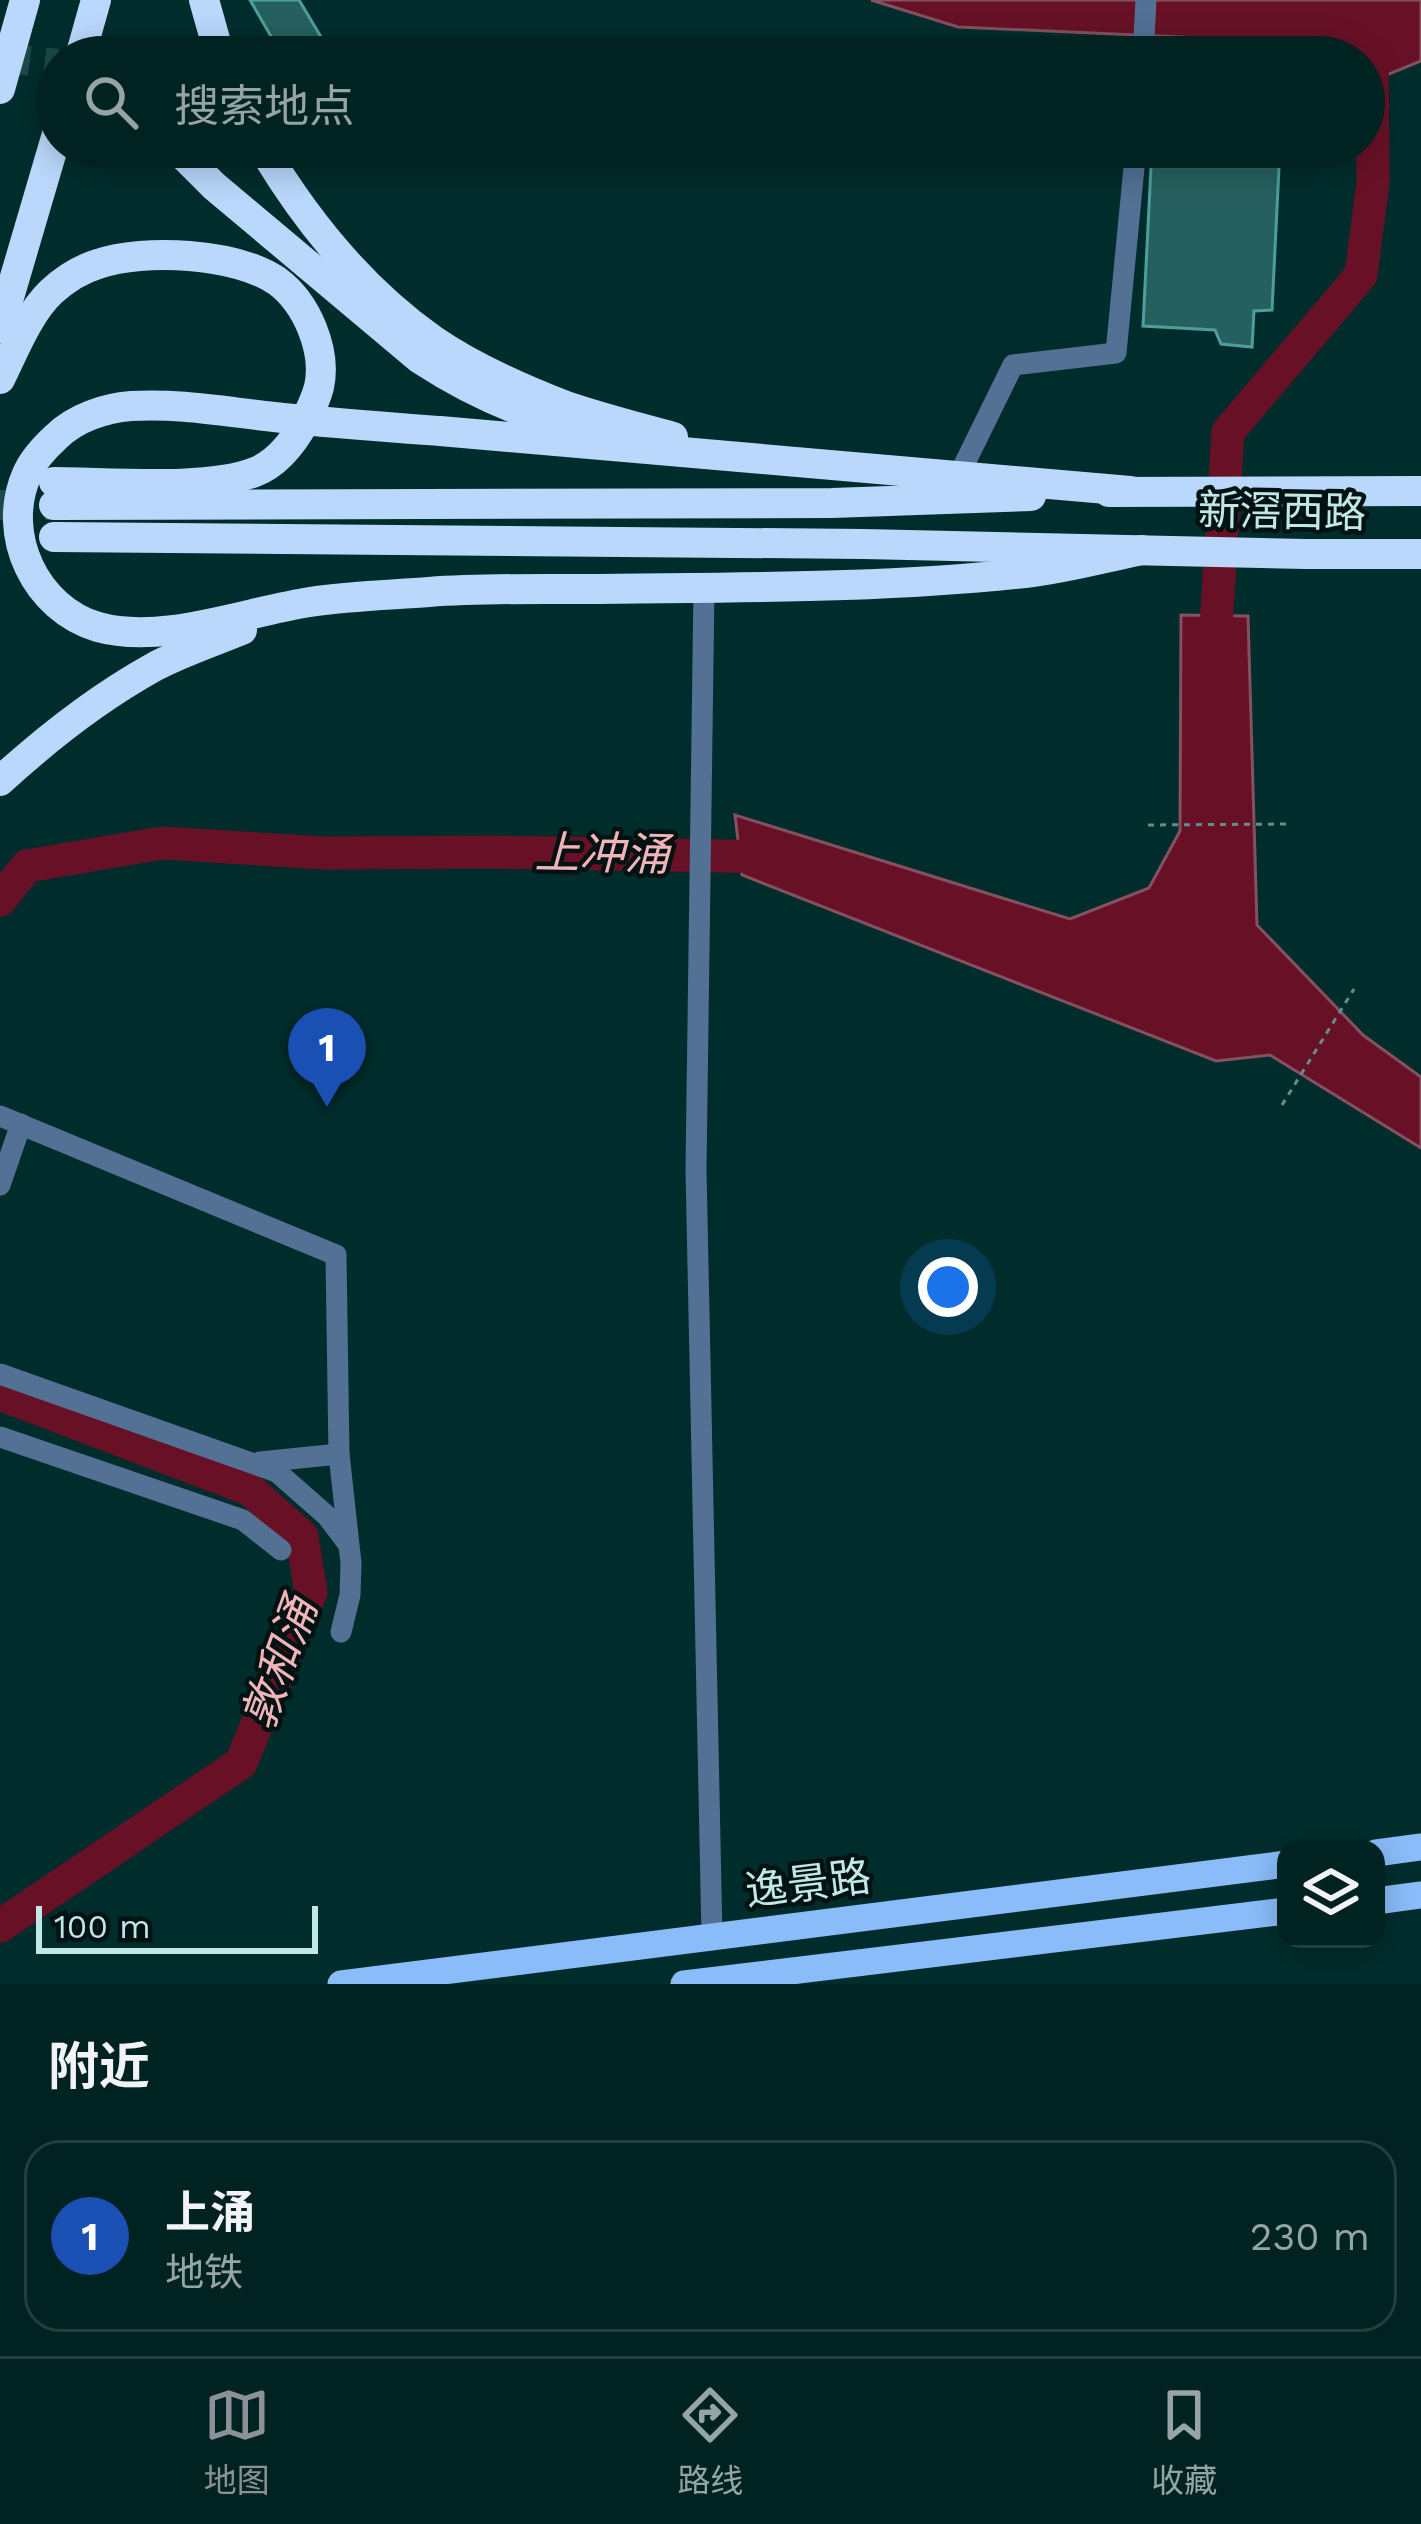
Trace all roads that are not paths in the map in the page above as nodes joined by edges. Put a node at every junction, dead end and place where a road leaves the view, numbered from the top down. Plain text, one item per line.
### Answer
1 (26, 0) edge
2 (97, 0) edge
3 (204, 0) edge
4 (1146, 0) edge
5 (86, 36) edge
6 (214, 36) edge
7 (1144, 36) edge
8 (0, 89) edge
9 (47, 168) edge
10 (196, 168) edge
11 (276, 168) edge
12 (1134, 168) edge
13 (0, 328) edge
14 (0, 379) edge
15 (766, 458) junction
16 (959, 475) junction
17 (1130, 491) junction
18 (1421, 491) edge
19 (54, 537) tunnel mouth
20 (1142, 550) junction
21 (1421, 554) edge
22 (704, 587) junction
23 (376, 596) junction
24 (0, 781) edge
25 (10, 1120) edge
26 (0, 1185) edge
27 (0, 1374) edge
28 (0, 1437) edge
29 (339, 1454) junction
30 (253, 1463) junction
31 (349, 1544) junction
32 (281, 1550) dead end
33 (341, 1632) dead end
34 (1421, 1847) edge
35 (1385, 1851) edge
36 (1277, 1865) edge
37 (1421, 1895) edge
38 (1385, 1900) edge
39 (1277, 1912) edge
40 (749, 1933) junction
41 (712, 1937) junction
42 (753, 1975) junction
43 (341, 1984) edge
44 (684, 1984) edge

1 - 8 highway
2 - 5 highway
3 - 6 highway
4 - 7 street
9 - 13 highway
10 - 15 highway
11 - 15 highway
12 - 16 street
14 - 17 highway
15 - 16 highway
15 - 23 highway
16 - 17 highway
17 - 18 highway, 新滘西路
19 - 20 highway
20 - 21 highway, 新滘西路
20 - 22 highway
22 - 23 highway
22 - 41 street
23 - 24 highway
25 - 26 street
25 - 29 street
27 - 30 street
28 - 32 street
29 - 30 street
29 - 31 street
30 - 31 street
31 - 33 street
34 - 35 main road
36 - 40 main road, 逸景路
37 - 38 main road
39 - 42 main road, 逸景路
40 - 41 main road, 逸景路
40 - 42 street
41 - 43 main road, 逸景路
42 - 44 main road, 逸景路

